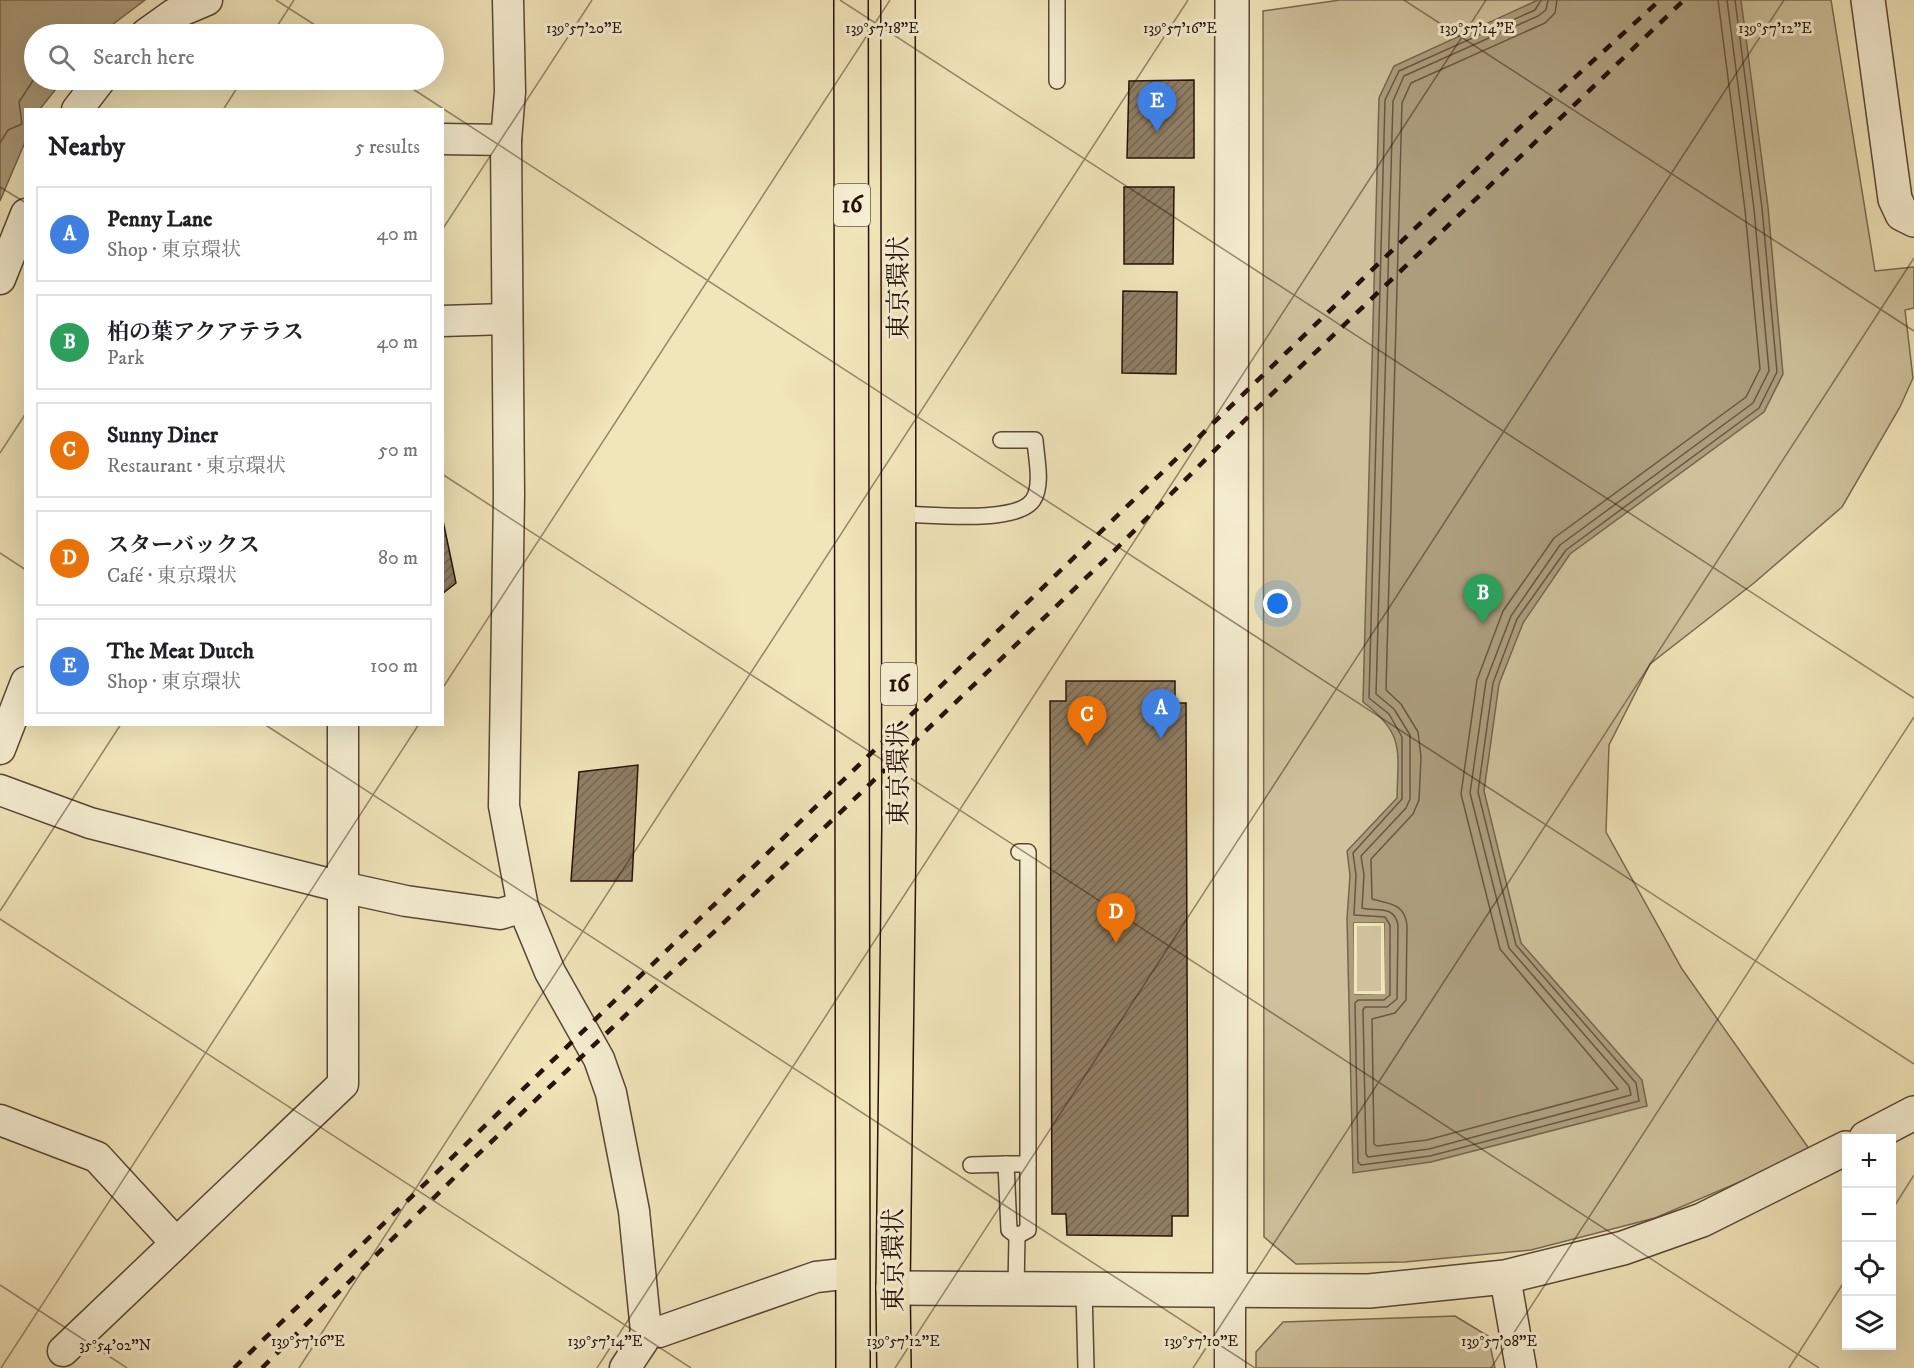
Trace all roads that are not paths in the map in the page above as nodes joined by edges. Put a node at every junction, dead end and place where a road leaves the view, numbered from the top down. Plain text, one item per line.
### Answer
1 (207, 0) edge
2 (508, 0) edge
3 (851, 0) edge
4 (898, 0) edge
5 (1057, 0) edge
6 (1232, 0) edge
7 (1868, 0) edge
8 (160, 24) edge
9 (1057, 81) dead end
10 (92, 90) edge
11 (79, 108) edge
12 (444, 139) edge
13 (506, 140) junction
14 (24, 219) edge
15 (1914, 220) edge
16 (0, 279) edge
17 (507, 319) junction
18 (444, 321) edge
19 (1001, 440) dead end
20 (899, 514) junction
21 (24, 687) edge
22 (343, 726) edge
23 (0, 749) edge
24 (0, 790) edge
25 (1019, 852) dead end
26 (342, 887) junction
27 (523, 907) junction
28 (1914, 1113) edge
29 (0, 1120) edge
30 (1874, 1134) edge
31 (1842, 1150) edge
32 (1006, 1164) junction
33 (1028, 1164) junction
34 (971, 1165) dead end
35 (1017, 1236) junction
36 (176, 1243) junction
37 (852, 1274) junction
38 (1505, 1277) junction
39 (893, 1288) junction
40 (1016, 1289) junction
41 (1084, 1290) junction
42 (1230, 1291) junction
43 (646, 1331) junction
44 (63, 1351) dead end
45 (625, 1368) edge
46 (853, 1368) edge
47 (894, 1368) edge
48 (1086, 1368) edge
49 (1230, 1368) edge
50 (1521, 1368) edge

1 - 8 street
2 - 13 street
3 - 37 highway, 東京環状 / 16
4 - 20 highway, 東京環状 / 16
5 - 9 lane
6 - 42 street
7 - 15 street
10 - 11 street
12 - 13 street
13 - 17 street
14 - 16 street
17 - 18 street
17 - 27 street
19 - 20 lane
20 - 39 highway, 東京環状 / 16
21 - 23 street
22 - 26 street
24 - 26 street
25 - 33 lane
26 - 27 street
26 - 36 street
27 - 43 street
28 - 30 street
29 - 36 street
31 - 38 street
32 - 33 lane
32 - 34 lane
32 - 35 lane
33 - 35 lane
35 - 40 lane
36 - 44 street
37 - 43 street
37 - 46 highway, 東京環状 / 16
38 - 42 street
38 - 50 street
39 - 40 street
39 - 47 highway, 東京環状 / 16
40 - 41 street
41 - 42 street
41 - 48 lane
42 - 49 street
43 - 45 street

